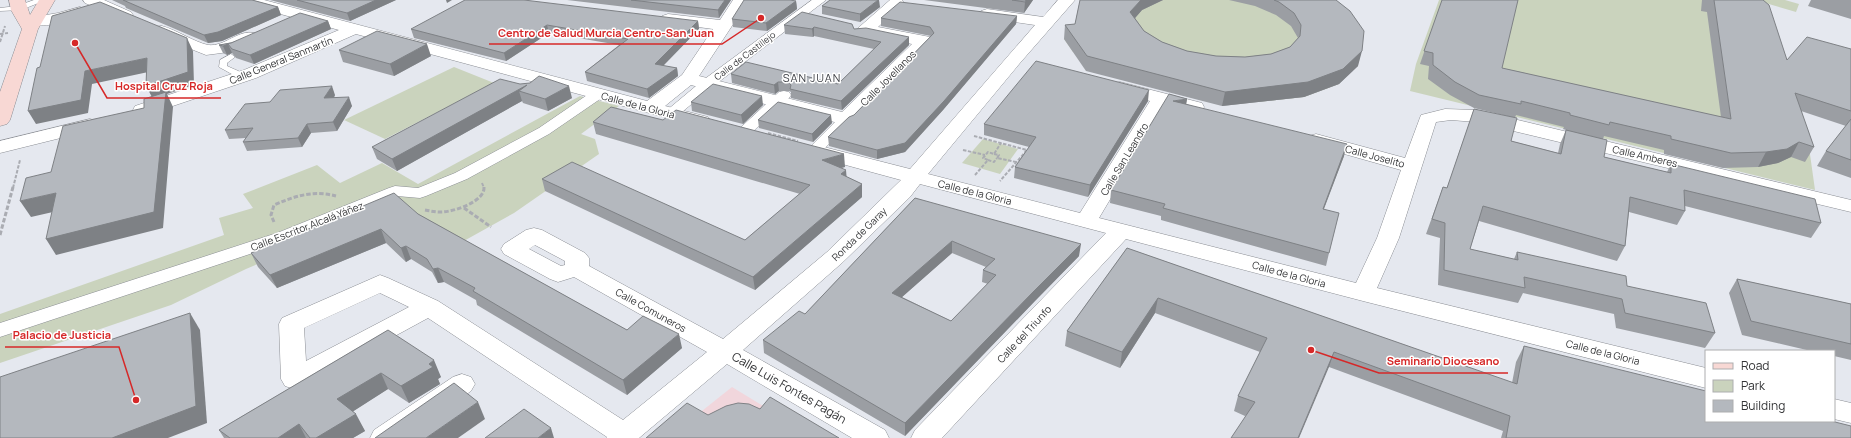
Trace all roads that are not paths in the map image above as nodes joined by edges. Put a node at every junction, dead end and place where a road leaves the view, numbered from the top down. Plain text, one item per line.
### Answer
1 (42, 0) edge
2 (47, 0) edge
3 (246, 0) edge
4 (741, 0) edge
5 (820, 0) edge
6 (874, 0) edge
7 (1067, 0) edge
8 (97, 3) edge
9 (971, 12) edge
10 (18, 13) edge
11 (301, 15) junction
12 (800, 15) junction
13 (654, 17) edge
14 (815, 18) edge
15 (1047, 22) junction
16 (723, 26) junction
17 (354, 29) junction
18 (414, 29) edge
19 (395, 40) junction
20 (231, 57) edge
21 (1014, 59) junction
22 (1033, 64) edge
23 (242, 76) junction
24 (688, 79) junction
25 (1101, 82) edge
26 (707, 84) junction
27 (598, 94) junction
28 (1161, 97) junction
29 (780, 98) junction
30 (650, 108) junction
31 (1214, 112) edge
32 (127, 114) edge
33 (671, 114) junction
34 (846, 119) junction
35 (0, 120) edge
36 (106, 120) edge
37 (729, 129) junction
38 (1298, 135) edge
39 (765, 138) edge
40 (0, 147) edge
41 (807, 149) joint
42 (1411, 166) junction
43 (914, 177) junction
44 (1851, 206) edge
45 (1087, 220) junction
46 (1122, 230) junction
47 (577, 269) dead end
48 (1363, 293) junction
49 (429, 308) junction
50 (0, 330) edge
51 (725, 351) junction
52 (1705, 378) edge
53 (462, 384) dead end
54 (1835, 409) edge
55 (1851, 413) edge
56 (622, 436) edge
57 (384, 438) edge
58 (875, 438) edge
59 (926, 438) edge

1 - 10 lane
2 - 10 main road
3 - 11 street, Calle de la Gloria
4 - 16 street
5 - 12 street, Calle de Castillejo
6 - 34 street, Calle Jovellanos
7 - 15 street, Ronda de Garay
8 - 10 street
8 - 11 street
9 - 15 street
10 - 35 main road
11 - 17 street, Calle de la Gloria
12 - 14 street
12 - 26 street, Calle de Castillejo
13 - 16 street
15 - 21 street, Ronda de Garay
16 - 24 street
17 - 19 street, Calle de la Gloria
17 - 23 street, Calle General Sanmartín
18 - 19 street
19 - 27 street, Calle de la Gloria
20 - 23 lane
21 - 22 street
21 - 43 street, Ronda de Garay
23 - 32 street, Calle General Sanmartín
24 - 26 street
24 - 30 street
25 - 28 street
26 - 29 street
26 - 33 street, Calle de Castillejo
27 - 30 street, Calle de la Gloria
27 - 50 street, Calle Escritor Alcalá Yáñez
28 - 31 street
28 - 45 street, Calle San Leandro
29 - 34 street
29 - 37 street
30 - 33 street, Calle de la Gloria
33 - 37 street, Calle de la Gloria
34 - 41 street, Calle Jovellanos
36 - 40 street
37 - 39 street, Calle de la Gloria
38 - 42 street, Calle Joselito
41 - 43 street, Calle de la Gloria
42 - 44 street, Calle Amberes
42 - 48 street
43 - 45 street, Calle de la Gloria
43 - 51 street, Ronda de Garay
45 - 46 street, Calle de la Gloria
46 - 48 street, Calle de la Gloria
46 - 59 street, Calle del Triunfo
47 - 51 street, Calle Comuneros
48 - 52 street, Calle de la Gloria
49 - 49 street
49 - 56 street
51 - 56 street, Ronda de Garay
51 - 58 street, Calle Luis Fontes Pagán
53 - 57 street
54 - 55 street

